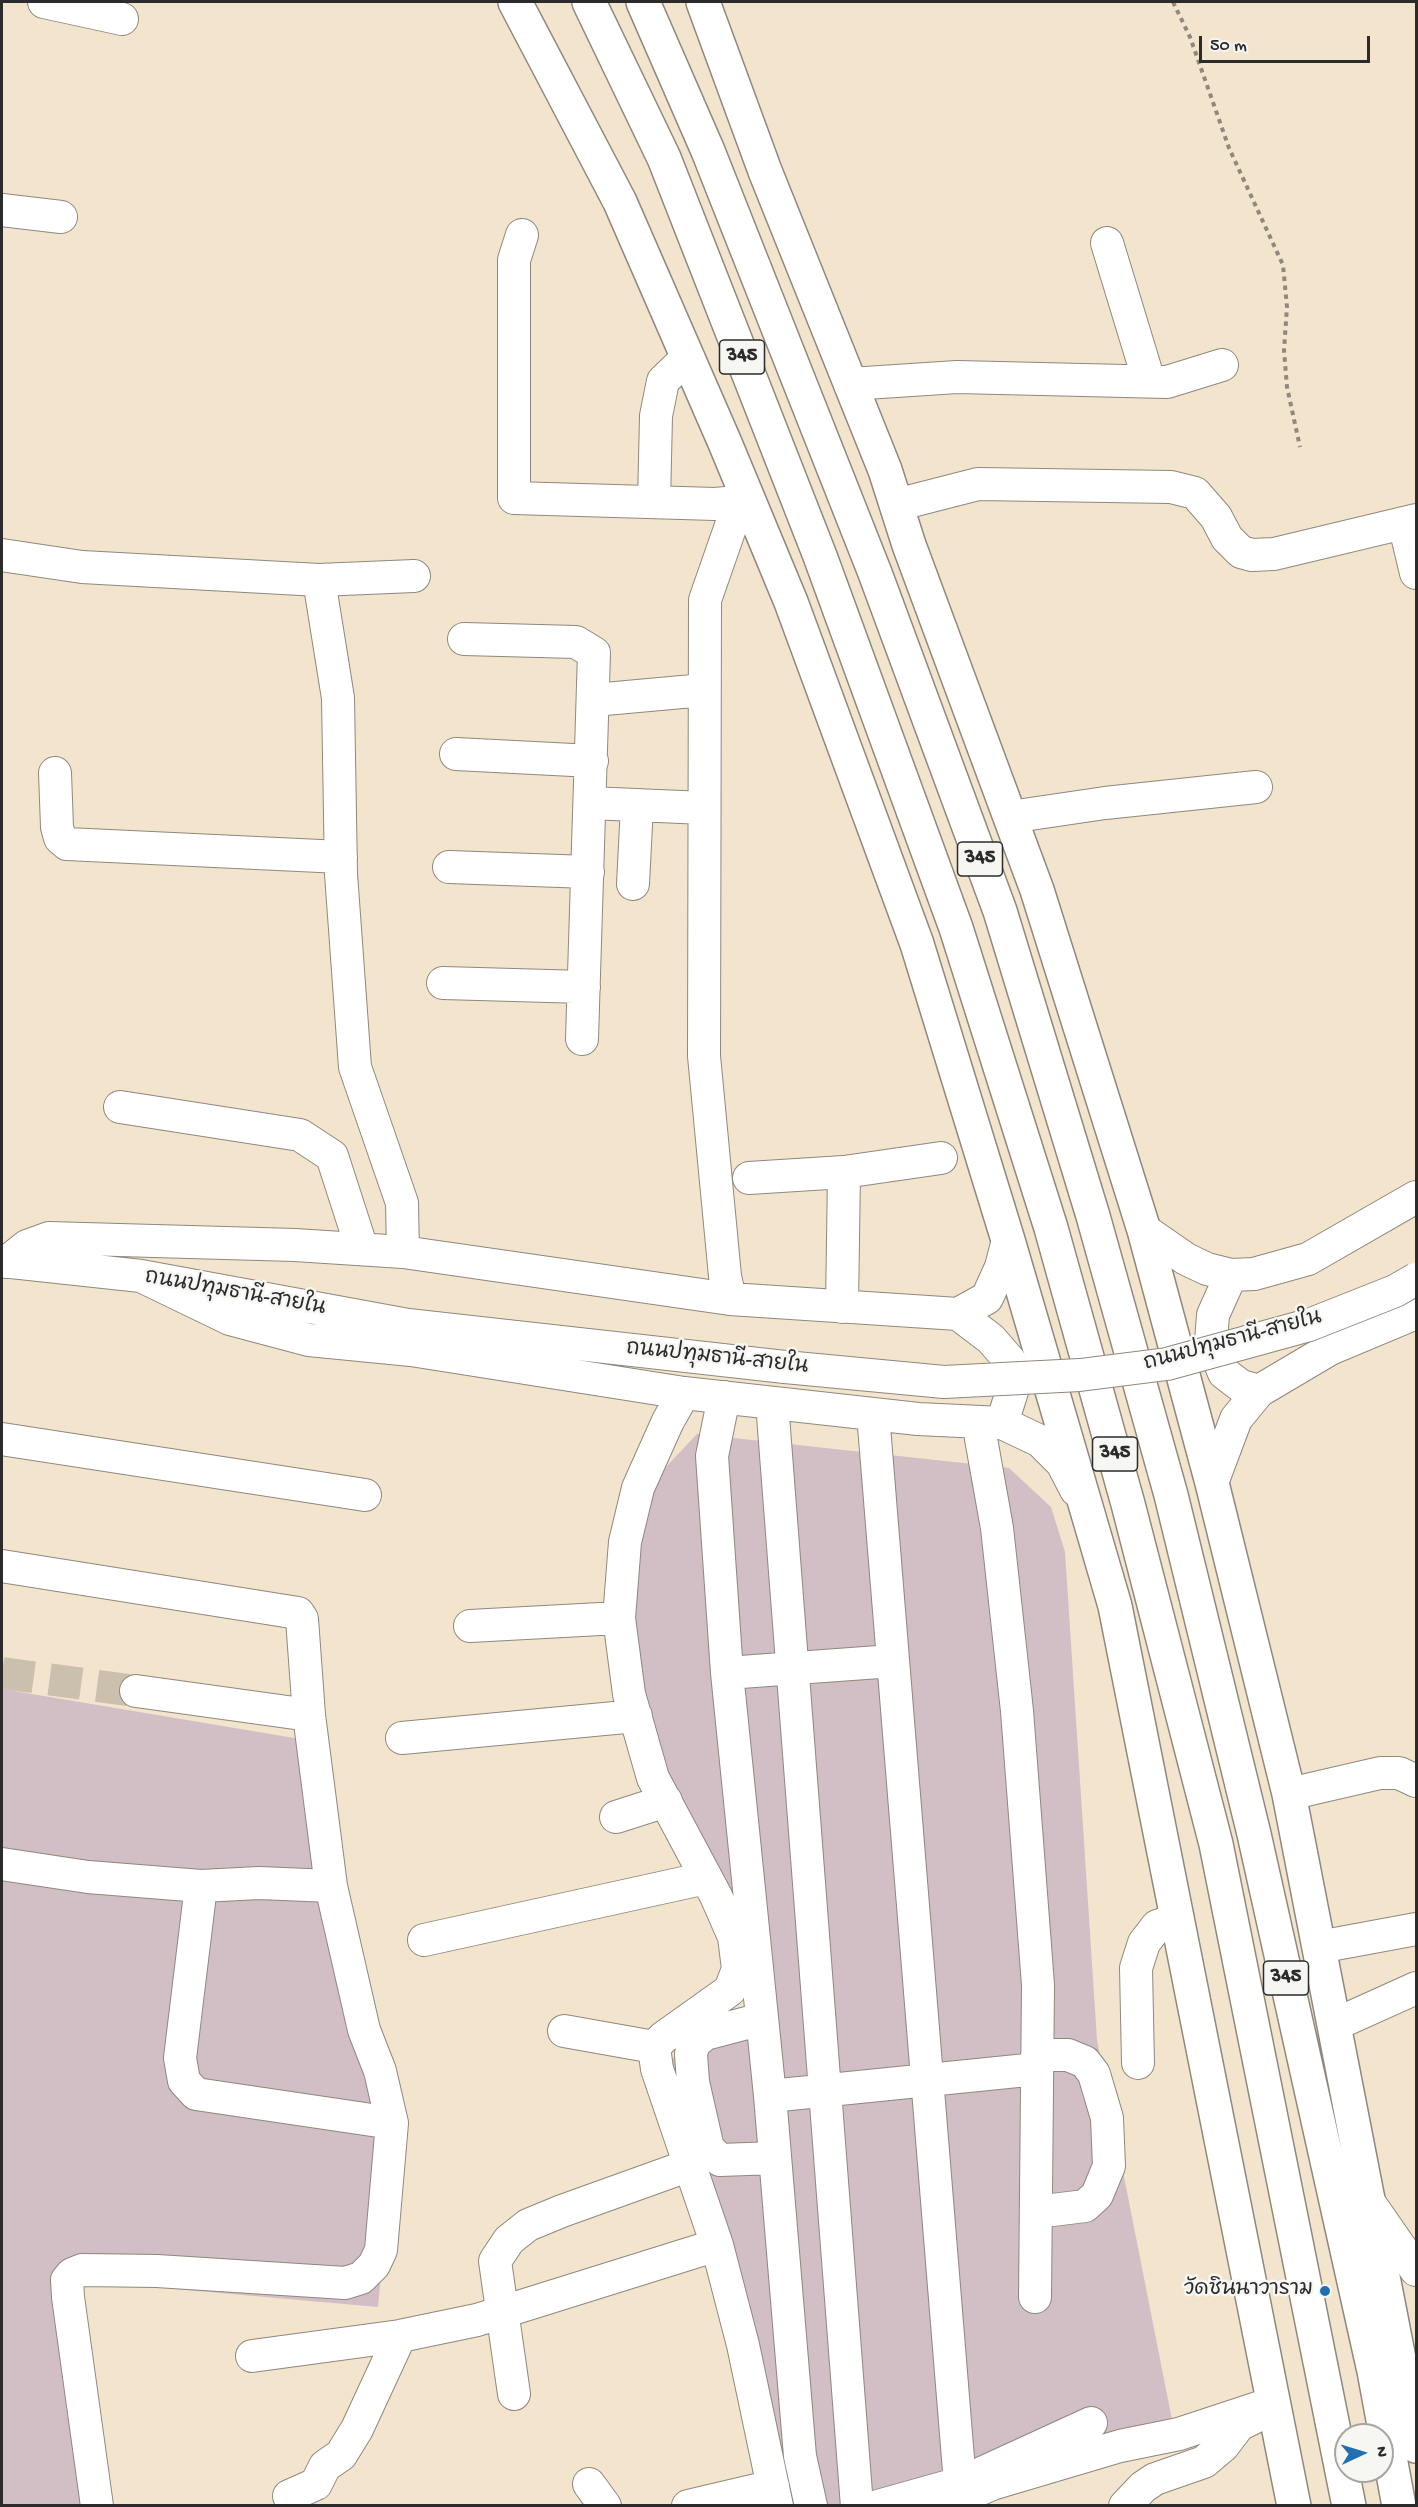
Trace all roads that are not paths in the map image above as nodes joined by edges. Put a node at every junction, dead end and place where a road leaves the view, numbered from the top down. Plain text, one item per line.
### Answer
1 (44, 2) edge
2 (515, 2) edge
3 (589, 2) edge
4 (643, 2) edge
5 (703, 2) edge
6 (122, 19) dead end
7 (2, 210) edge
8 (61, 217) dead end
9 (522, 235) dead end
10 (1107, 243) dead end
11 (688, 357) junction
12 (1222, 365) dead end
13 (1149, 381) junction
14 (850, 384) junction
15 (818, 431) junction
16 (885, 470) junction
17 (749, 501) junction
18 (654, 502) junction
19 (896, 505) junction
20 (1410, 522) edge
21 (2, 555) edge
22 (820, 556) junction
23 (1416, 573) edge
24 (414, 576) dead end
25 (319, 580) junction
26 (464, 639) dead end
27 (819, 678) junction
28 (704, 690) junction
29 (594, 700) junction
30 (456, 754) dead end
31 (592, 761) junction
32 (55, 773) dead end
33 (1256, 787) dead end
34 (590, 803) junction
35 (637, 805) junction
36 (704, 808) junction
37 (1010, 817) junction
38 (341, 857) junction
39 (449, 867) dead end
40 (588, 872) junction
41 (633, 884) dead end
42 (443, 983) dead end
43 (584, 987) junction
44 (582, 1039) dead end
45 (120, 1107) dead end
46 (941, 1158) dead end
47 (844, 1172) junction
48 (749, 1178) dead end
49 (1416, 1197) edge
50 (1144, 1230) junction
51 (1008, 1240) junction
52 (362, 1249) junction
53 (403, 1252) junction
54 (4, 1261) edge
55 (1231, 1275) junction
56 (141, 1276) junction
57 (1416, 1279) edge
58 (730, 1299) junction
59 (843, 1307) junction
60 (1416, 1313) edge
61 (958, 1314) junction
62 (1258, 1391) junction
63 (684, 1393) junction
64 (724, 1397) junction
65 (772, 1403) junction
66 (873, 1414) junction
67 (990, 1422) junction
68 (2, 1439) edge
69 (1212, 1483) junction
70 (365, 1495) dead end
71 (1092, 1520) junction
72 (2, 1566) edge
73 (1234, 1576) junction
74 (1115, 1606) junction
75 (619, 1618) junction
76 (470, 1626) dead end
77 (893, 1661) junction
78 (790, 1668) junction
79 (727, 1673) junction
80 (136, 1691) tunnel mouth
81 (309, 1715) junction
82 (636, 1716) junction
83 (402, 1738) dead end
84 (1416, 1781) edge
85 (1289, 1794) junction
86 (666, 1801) junction
87 (616, 1817) dead end
88 (1254, 1834) junction
89 (1216, 1844) junction
90 (2, 1864) edge
91 (706, 1878) junction
92 (201, 1886) junction
93 (331, 1886) junction
94 (1177, 1919) junction
95 (1416, 1929) edge
96 (424, 1940) dead end
97 (1319, 1947) junction
98 (1416, 1988) edge
99 (762, 2019) junction
100 (1334, 2025) junction
101 (564, 2031) dead end
102 (654, 2047) junction
103 (1037, 2062) junction
104 (1138, 2063) dead end
105 (927, 2080) junction
106 (825, 2090) junction
107 (770, 2096) junction
108 (392, 2123) junction
109 (775, 2158) junction
110 (690, 2165) junction
111 (1366, 2198) junction
112 (1036, 2212) junction
113 (717, 2245) junction
114 (1416, 2270) edge
115 (1035, 2297) dead end
116 (502, 2312) junction
117 (400, 2336) junction
118 (252, 2356) dead end
119 (514, 2394) dead end
120 (1274, 2406) junction
121 (1091, 2423) dead end
122 (1416, 2446) edge
123 (951, 2494) edge
124 (289, 2496) dead end
125 (775, 2496) edge
126 (98, 2505) edge
127 (688, 2505) edge
128 (811, 2505) edge
129 (857, 2505) edge
130 (878, 2505) edge
131 (1125, 2505) edge
132 (1294, 2505) edge
133 (1349, 2505) edge
134 (1399, 2505) edge

1 - 6 street
2 - 11 main road
3 - 22 main road, 345
4 - 15 main road, 345
5 - 14 main road
7 - 8 street
9 - 18 street
10 - 13 street
11 - 17 main road
11 - 18 street
12 - 13 street
13 - 14 street
14 - 16 main road
15 - 16 main road
15 - 88 main road, 345
16 - 19 main road
17 - 18 street
17 - 27 main road
17 - 28 street
19 - 20 street
19 - 37 main road
20 - 23 street
21 - 25 street
22 - 27 main road
22 - 89 main road, 345
24 - 25 street
25 - 38 street
26 - 29 street
27 - 51 main road
28 - 29 street
28 - 36 street
29 - 31 street
30 - 31 street
31 - 34 street
32 - 38 street
33 - 37 street
34 - 35 street
34 - 40 street
35 - 36 street
35 - 41 street
36 - 58 street
37 - 50 main road
38 - 53 street
39 - 40 street
40 - 43 street
42 - 43 street
43 - 44 street
45 - 52 street
46 - 47 street
47 - 48 street
47 - 59 street
49 - 55 street
50 - 55 street
50 - 69 main road
51 - 61 street
51 - 71 main road
52 - 53 street, ถนนปทุมธานี-สายใน
52 - 54 street, ถนนปทุมธานี-สายใน
53 - 58 street, ถนนปทุมธานี-สายใน
54 - 56 street, ถนนปทุมธานี-สายใน
55 - 62 street
56 - 57 street, ถนนปทุมธานี-สายใน, bridge
56 - 63 street
58 - 59 street, ถนนปทุมธานี-สายใน
59 - 61 street, ถนนปทุมธานี-สายใน
60 - 62 street
61 - 67 street
62 - 69 street
63 - 64 street
63 - 75 street
64 - 65 street
64 - 79 street
65 - 66 street
65 - 78 street
66 - 67 street
66 - 77 street
67 - 71 street
67 - 103 street
68 - 70 street
69 - 73 main road
71 - 74 main road
72 - 81 street
73 - 85 main road
73 - 88 main road
74 - 89 main road
74 - 94 main road
75 - 76 street
75 - 82 street
77 - 78 street
77 - 105 street
78 - 79 street
78 - 106 street
79 - 99 street
80 - 81 street
81 - 93 street
82 - 83 street
82 - 86 street
84 - 85 street
85 - 97 main road
86 - 87 street
86 - 91 street
88 - 134 main road, 345
89 - 133 main road, 345
90 - 92 street
91 - 96 street
91 - 102 street
92 - 93 street
92 - 108 street
93 - 108 street
94 - 104 street
94 - 120 main road
95 - 97 street
97 - 100 main road
98 - 100 street
99 - 107 street
99 - 109 street
100 - 111 main road
101 - 102 street
102 - 110 street
103 - 105 street
103 - 112 street
103 - 112 street
105 - 106 street
105 - 123 street
106 - 107 street
106 - 129 street
107 - 109 street
108 - 126 street
109 - 128 street
110 - 113 street
110 - 116 street
111 - 114 street
111 - 122 main road
112 - 115 street
113 - 116 street
113 - 125 street
116 - 117 street
116 - 119 street
117 - 118 street
117 - 124 street
120 - 123 street
120 - 131 street
120 - 132 main road
121 - 123 street
123 - 130 street
125 - 127 street

